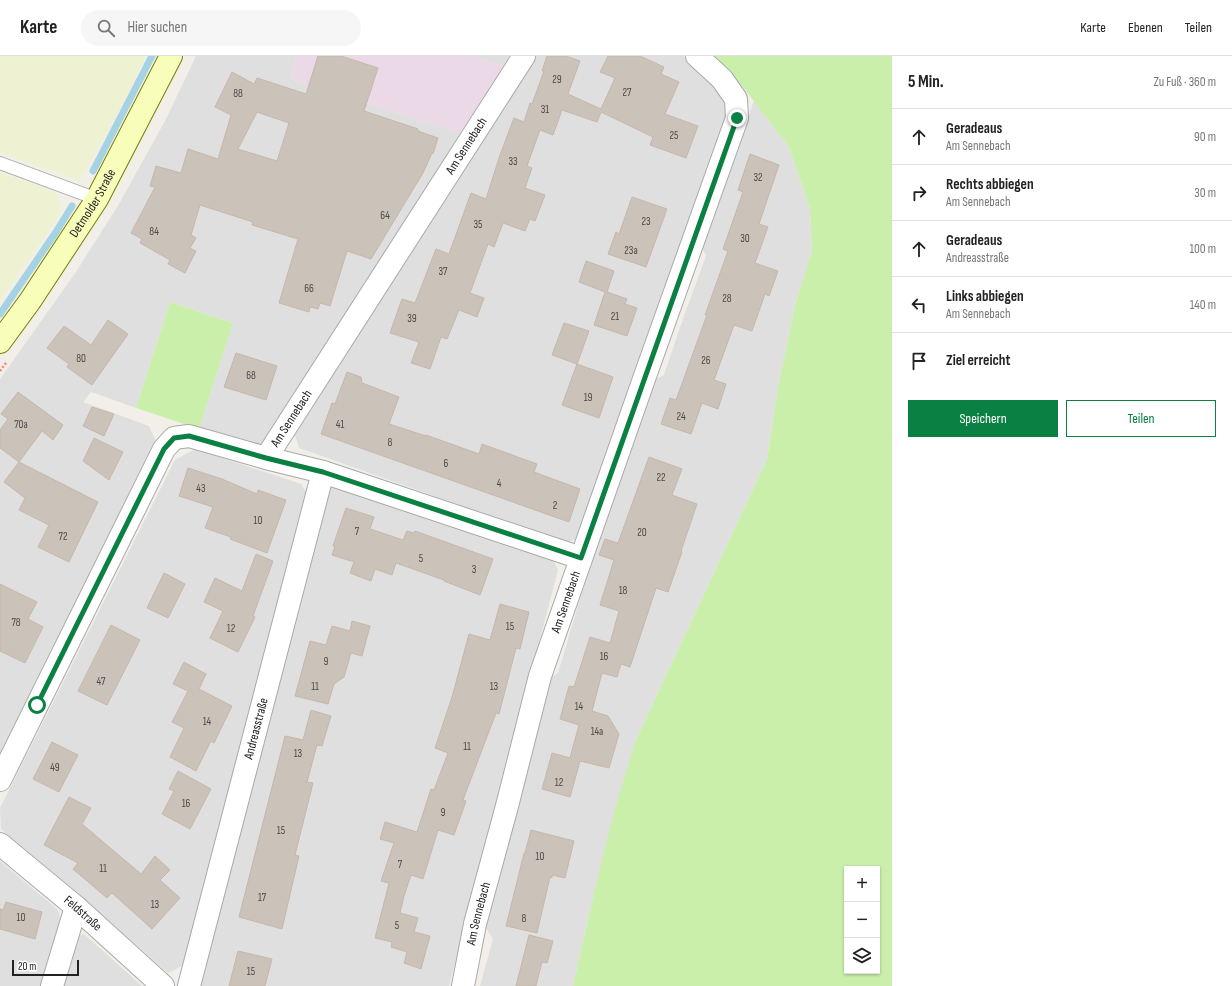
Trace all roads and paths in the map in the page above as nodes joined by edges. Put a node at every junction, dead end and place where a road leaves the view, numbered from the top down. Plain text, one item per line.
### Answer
1 (171, 56) edge
2 (524, 56) edge
3 (697, 56) edge
4 (0, 163) edge
5 (97, 199) junction
6 (0, 342) edge
7 (266, 458) junction
8 (323, 472) junction
9 (581, 558) junction
10 (0, 780) edge
11 (0, 844) edge
12 (76, 907) junction
13 (52, 986) edge
14 (163, 986) edge
15 (189, 986) edge
16 (463, 986) edge

1 - 5 main road, Detmolder Straße
2 - 7 street, Am Sennebach
3 - 9 street, Am Sennebach
4 - 5 lane
5 - 6 main road, Detmolder Straße
7 - 8 street
7 - 10 street, Am Sennebach
8 - 9 street
8 - 15 street, Andreasstraße
9 - 16 street, Am Sennebach
11 - 12 street, Feldstraße
12 - 13 street
12 - 14 street, Feldstraße

